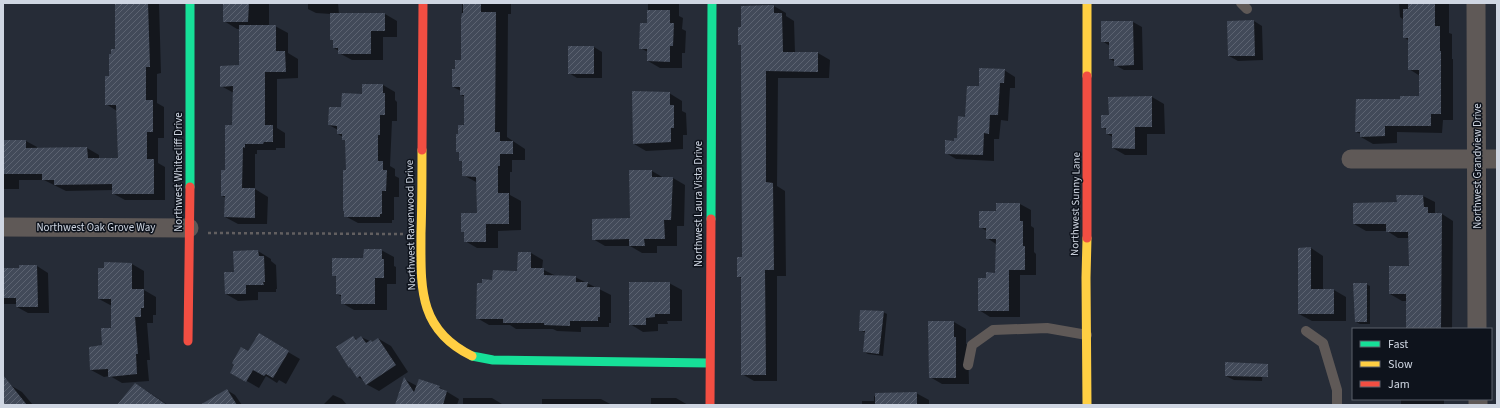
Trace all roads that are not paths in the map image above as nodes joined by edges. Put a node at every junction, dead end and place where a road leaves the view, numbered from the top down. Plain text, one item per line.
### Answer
1 (190, 3) edge
2 (423, 3) edge
3 (712, 3) edge
4 (1087, 3) edge
5 (1476, 3) edge
6 (1351, 159) dead end
7 (1476, 159) junction
8 (1497, 159) edge
9 (3, 227) edge
10 (189, 230) junction
11 (1477, 328) edge
12 (1306, 331) dead end
13 (1087, 335) junction
14 (188, 341) dead end
15 (709, 363) junction
16 (968, 365) dead end
17 (710, 405) edge
18 (1087, 405) edge
19 (1337, 405) edge

1 - 10 street, Northwest Whitecliff Drive
2 - 15 street, Northwest Ravenwood Drive
3 - 15 street, Northwest Laura Vista Drive
4 - 13 street, Northwest Sunny Lane
5 - 7 street, Northwest Grandview Drive
6 - 7 street
7 - 8 street
7 - 11 street, Northwest Grandview Drive
9 - 10 street, Northwest Oak Grove Way
10 - 14 street, Northwest Whitecliff Drive
12 - 19 lane
13 - 16 lane
13 - 18 street, Northwest Sunny Lane
15 - 17 street, Northwest Laura Vista Drive

